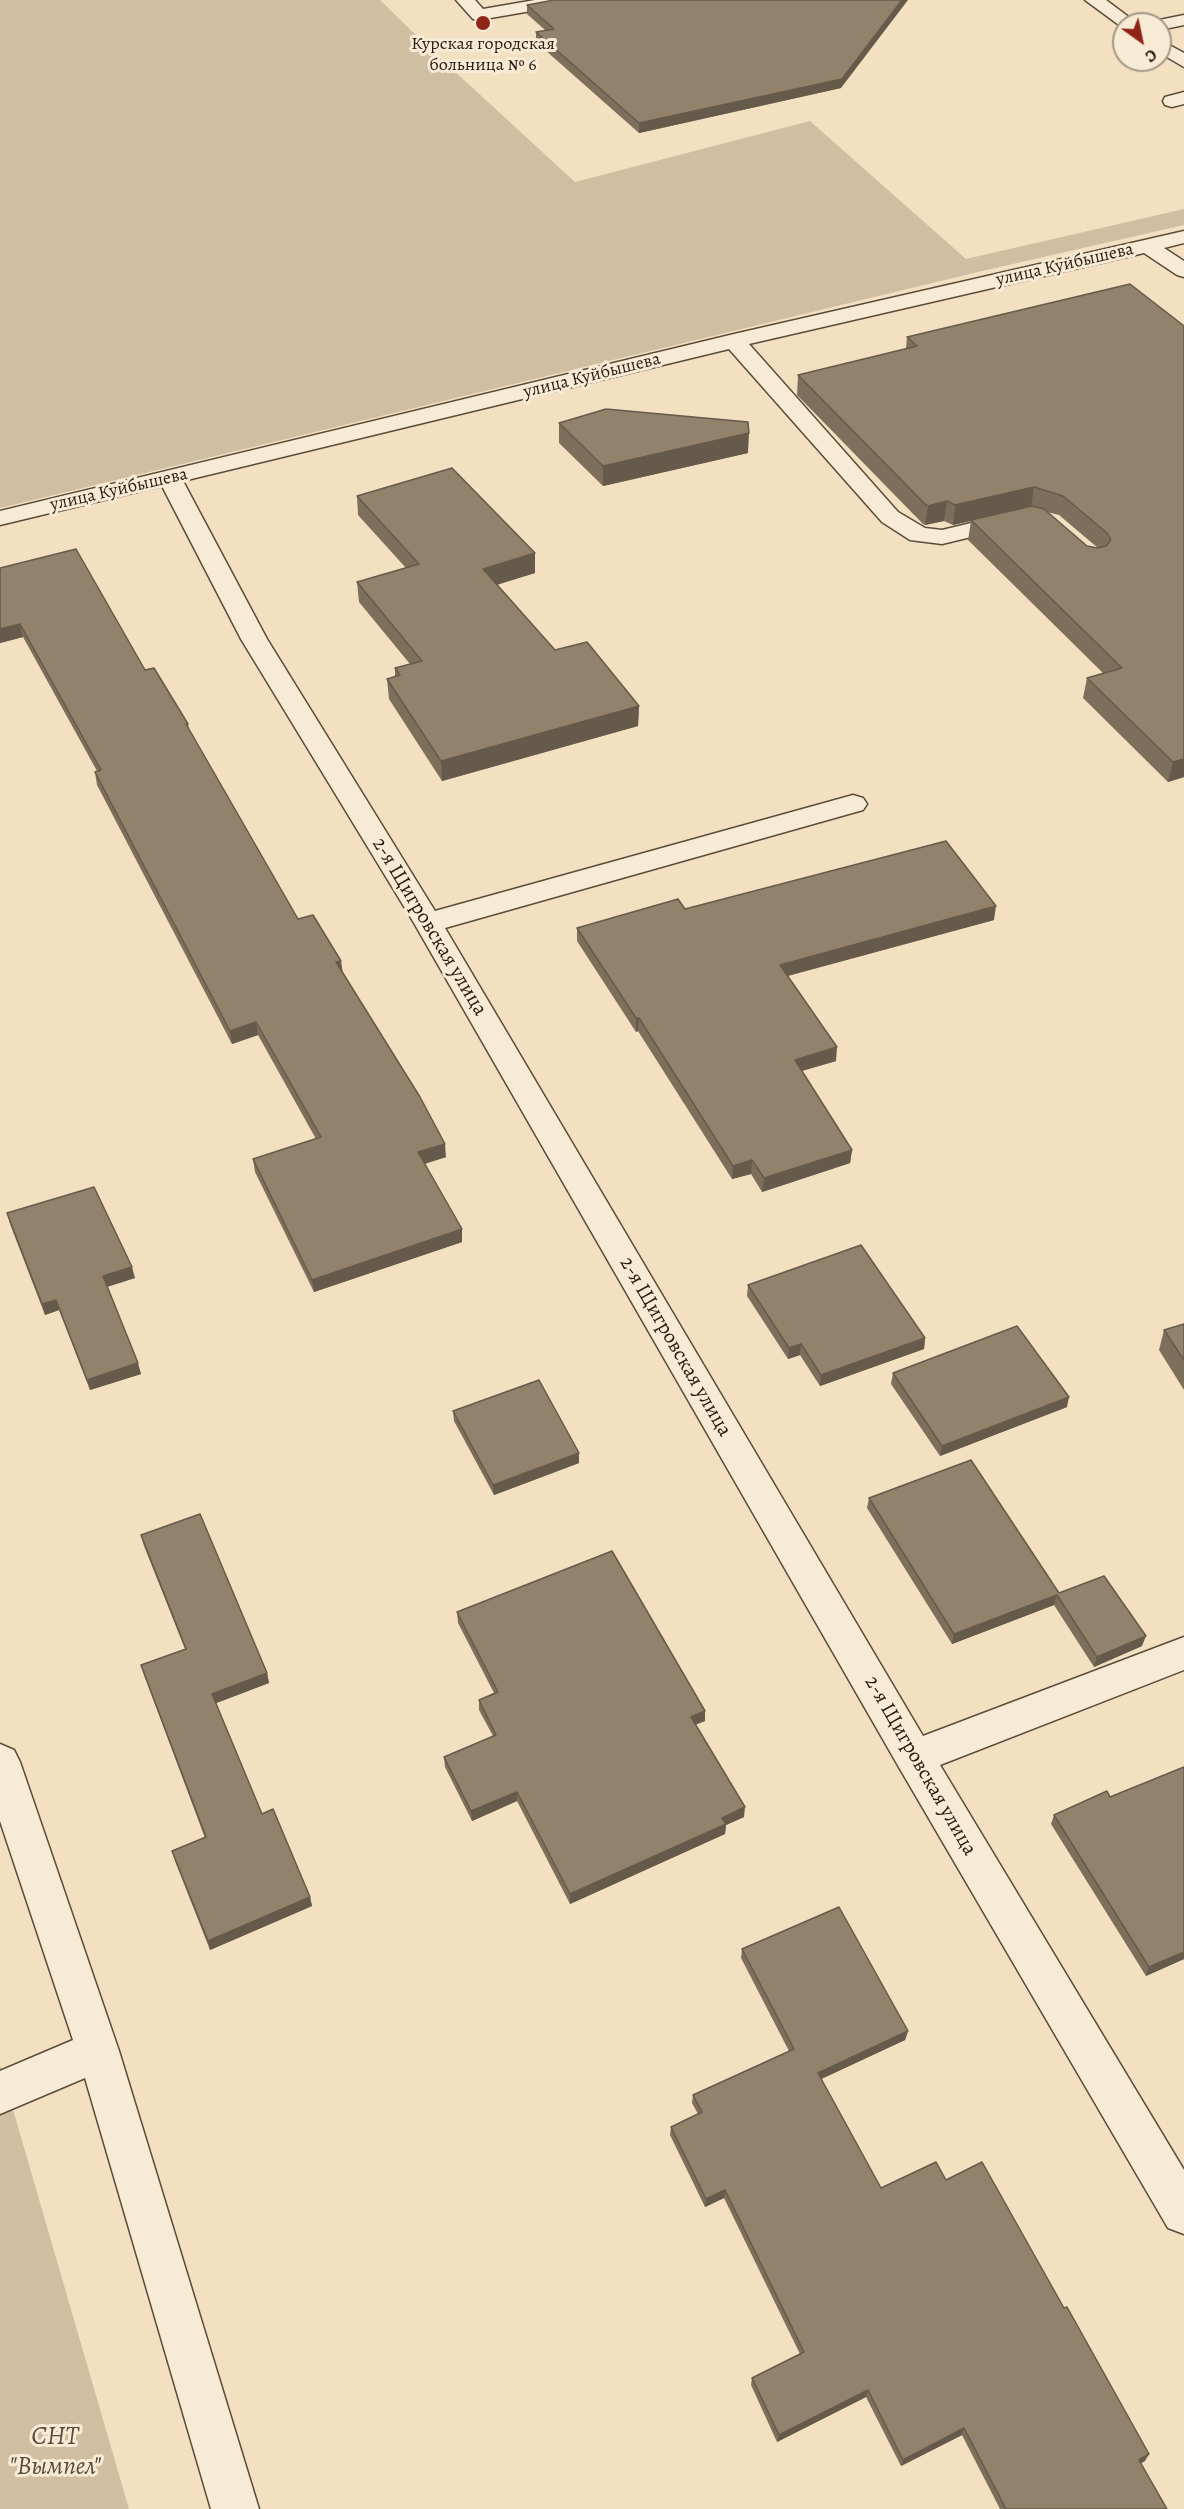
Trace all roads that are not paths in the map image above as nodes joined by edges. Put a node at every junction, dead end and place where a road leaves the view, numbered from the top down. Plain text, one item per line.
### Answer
1 (465, 0) edge
2 (566, 0) edge
3 (1094, 0) edge
4 (1112, 12) edge
5 (1184, 237) edge
6 (1148, 246) junction
7 (1184, 271) edge
8 (734, 341) junction
9 (170, 479) junction
10 (0, 518) edge
11 (1040, 519) edge
12 (853, 804) dead end
13 (428, 923) junction
14 (1184, 1653) edge
15 (914, 1757) junction
16 (0, 1762) edge
17 (98, 2051) junction
18 (0, 2093) edge
19 (1184, 2212) edge
20 (236, 2509) edge

1 - 2 street
3 - 4 street
5 - 6 street, улица Куйбышева
6 - 7 street
6 - 8 street, улица Куйбышева
8 - 9 street, улица Куйбышева
8 - 11 street
9 - 10 street, улица Куйбышева
9 - 13 street, 2-я Щигровская улица
12 - 13 street
13 - 15 street, 2-я Щигровская улица
14 - 15 street
15 - 19 street, 2-я Щигровская улица
16 - 17 street
17 - 18 street
17 - 20 street

